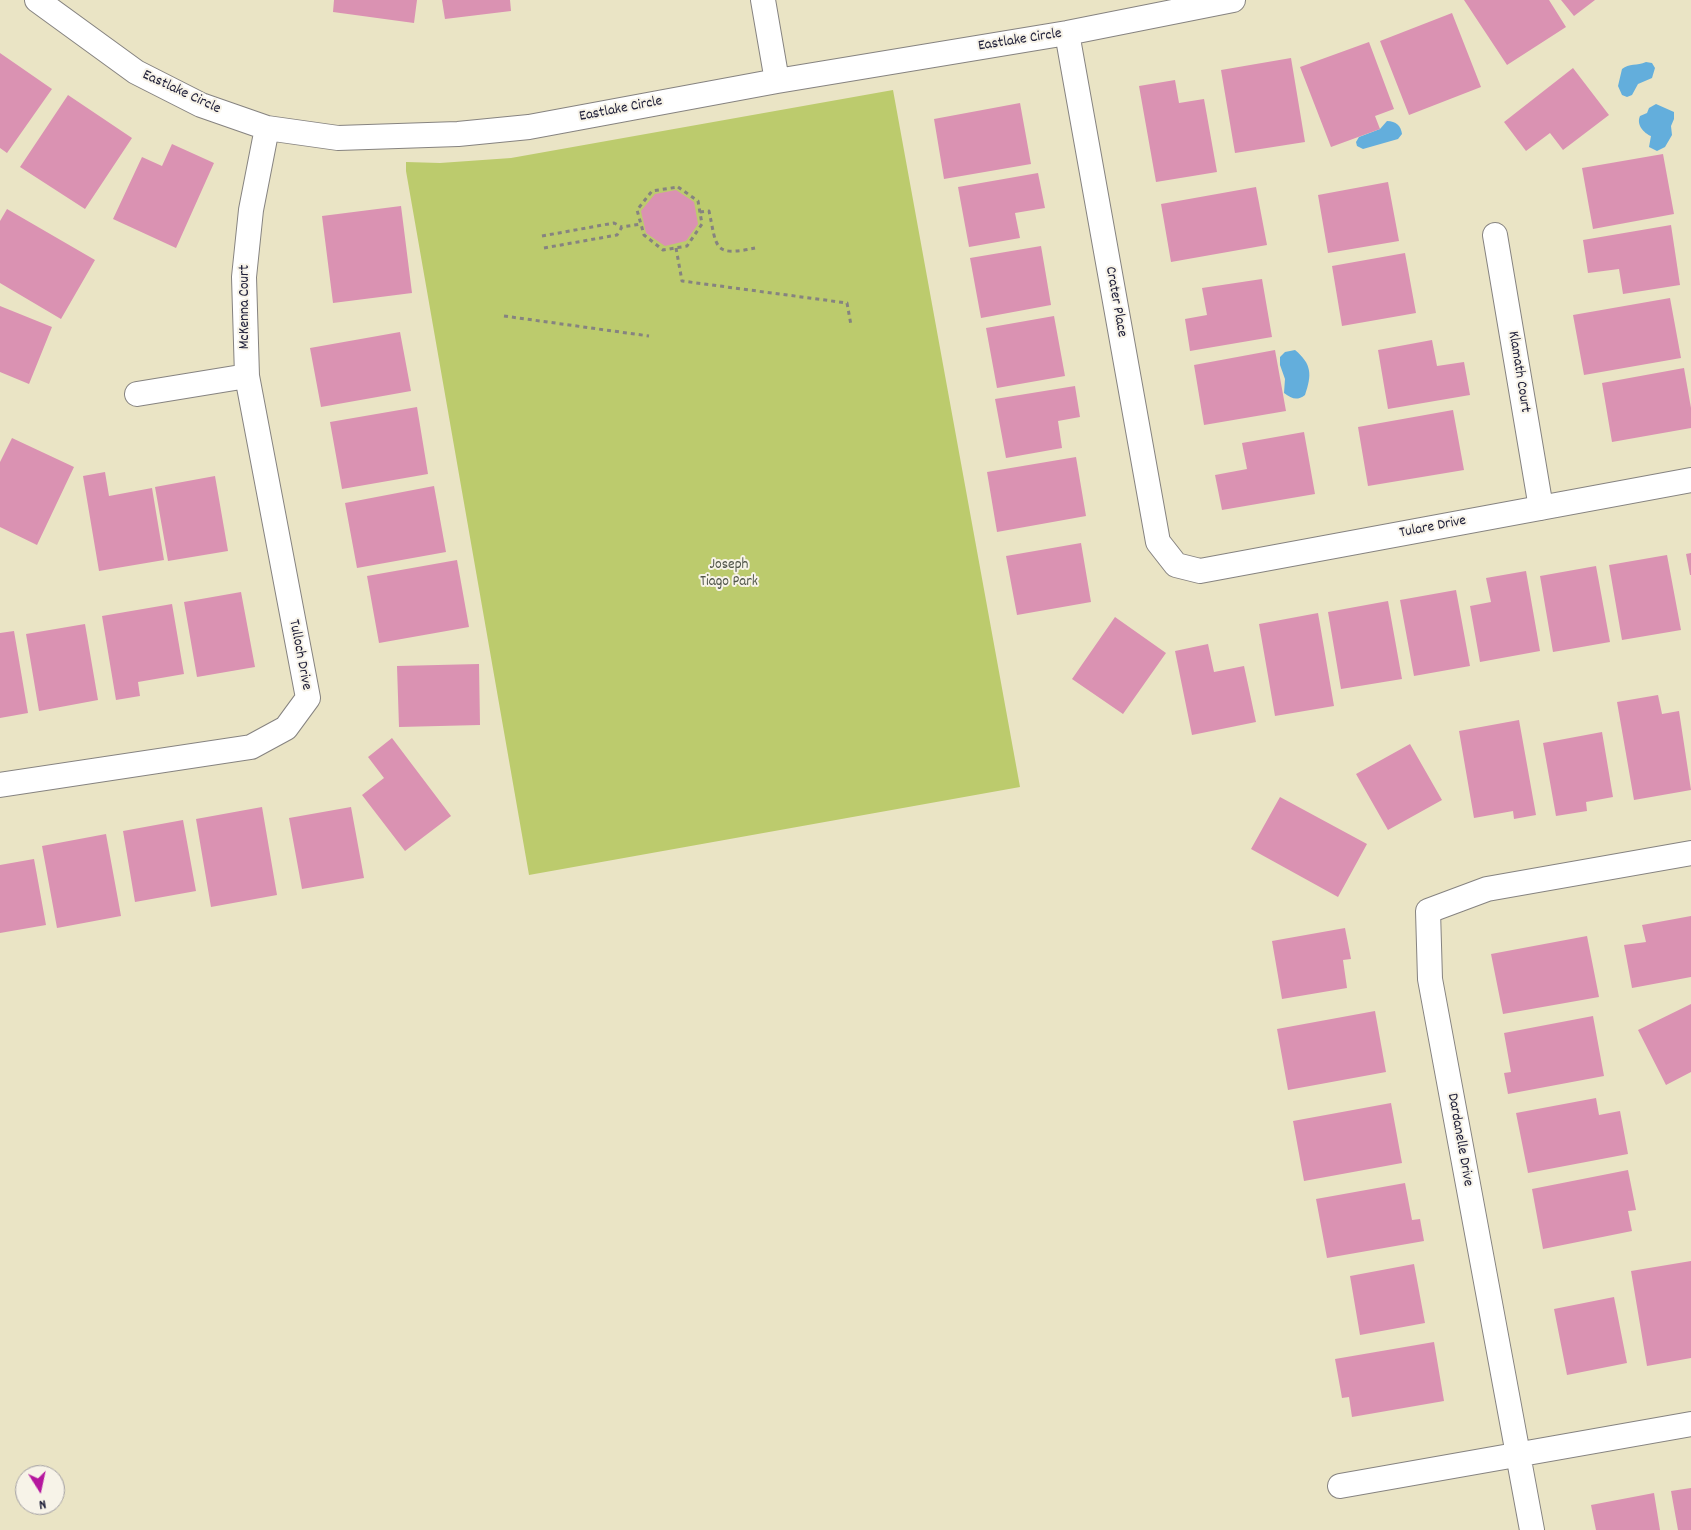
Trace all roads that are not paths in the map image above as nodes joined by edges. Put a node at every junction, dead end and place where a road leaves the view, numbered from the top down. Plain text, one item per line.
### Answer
1 (37, 0) edge
2 (763, 0) edge
3 (1233, 0) edge
4 (1067, 33) junction
5 (777, 81) junction
6 (267, 128) junction
7 (1495, 235) dead end
8 (247, 376) junction
9 (136, 394) dead end
10 (1691, 480) edge
11 (1541, 508) junction
12 (1176, 565) joint
13 (0, 785) edge
14 (1691, 854) edge
15 (1691, 1424) edge
16 (1518, 1456) junction
17 (1340, 1486) dead end
18 (1532, 1530) edge

1 - 6 street, Eastlake Circle
2 - 5 street
3 - 4 street, Eastlake Circle
4 - 5 street, Eastlake Circle
4 - 12 street, Crater Place
5 - 6 street, Eastlake Circle
6 - 8 street, McKenna Court
7 - 11 street, Klamath Court
8 - 9 street
8 - 13 street, Tulloch Drive
10 - 11 street, Tulare Drive
11 - 12 street, Tulare Drive
14 - 16 street, Dardanelle Drive
15 - 16 street
16 - 17 street
16 - 18 street

